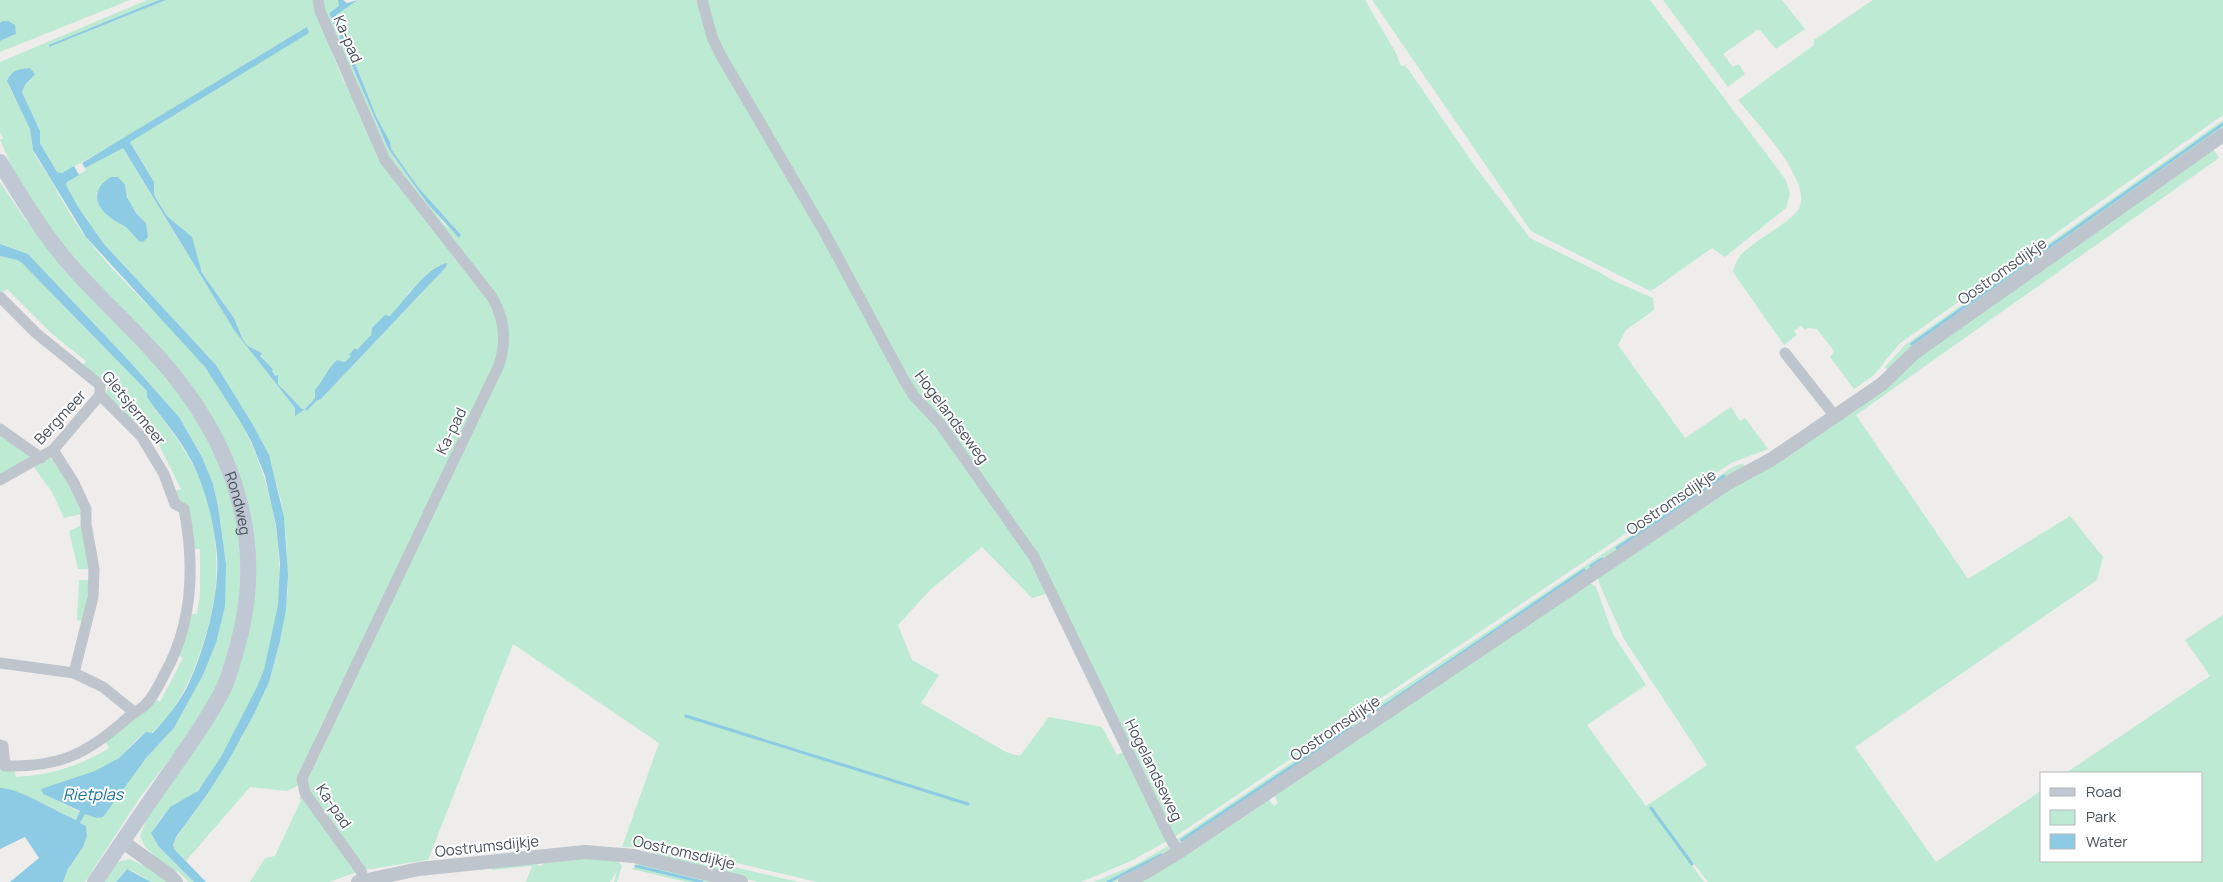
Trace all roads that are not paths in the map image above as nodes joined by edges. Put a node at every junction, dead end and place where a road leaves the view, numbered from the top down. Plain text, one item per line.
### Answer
1 (318, 0) edge
2 (702, 0) edge
3 (2223, 135) edge
4 (0, 162) edge
5 (0, 297) edge
6 (1785, 353) dead end
7 (100, 395) junction
8 (1834, 415) junction
9 (0, 429) edge
10 (53, 450) junction
11 (41, 458) junction
12 (0, 480) edge
13 (0, 664) edge
14 (74, 673) junction
15 (134, 712) junction
16 (0, 745) edge
17 (123, 842) junction
18 (1179, 852) junction
19 (620, 854) joint
20 (361, 881) edge
21 (95, 882) edge
22 (176, 882) edge
23 (741, 882) edge
24 (1125, 882) edge

1 - 20 street, Ka-pad
2 - 18 street, Hogelandseweg
3 - 8 street, Oostromsdijkje
4 - 17 main road, Rondweg
5 - 7 street, Gletsjermeer
6 - 8 street
7 - 10 street, Bergmeer
7 - 15 street, Gletsjermeer
8 - 18 street, Oostromsdijkje
9 - 11 street, Bergmeer
10 - 11 street, Bergmeer
10 - 14 street
11 - 12 street, Bergmeer
13 - 14 street
14 - 15 street
15 - 16 street, Gletsjermeer
17 - 21 main road, Rondweg
17 - 22 street
18 - 24 street, Oostromsdijkje
19 - 20 street, Oostrumsdijkje
19 - 23 street, Oostromsdijkje

